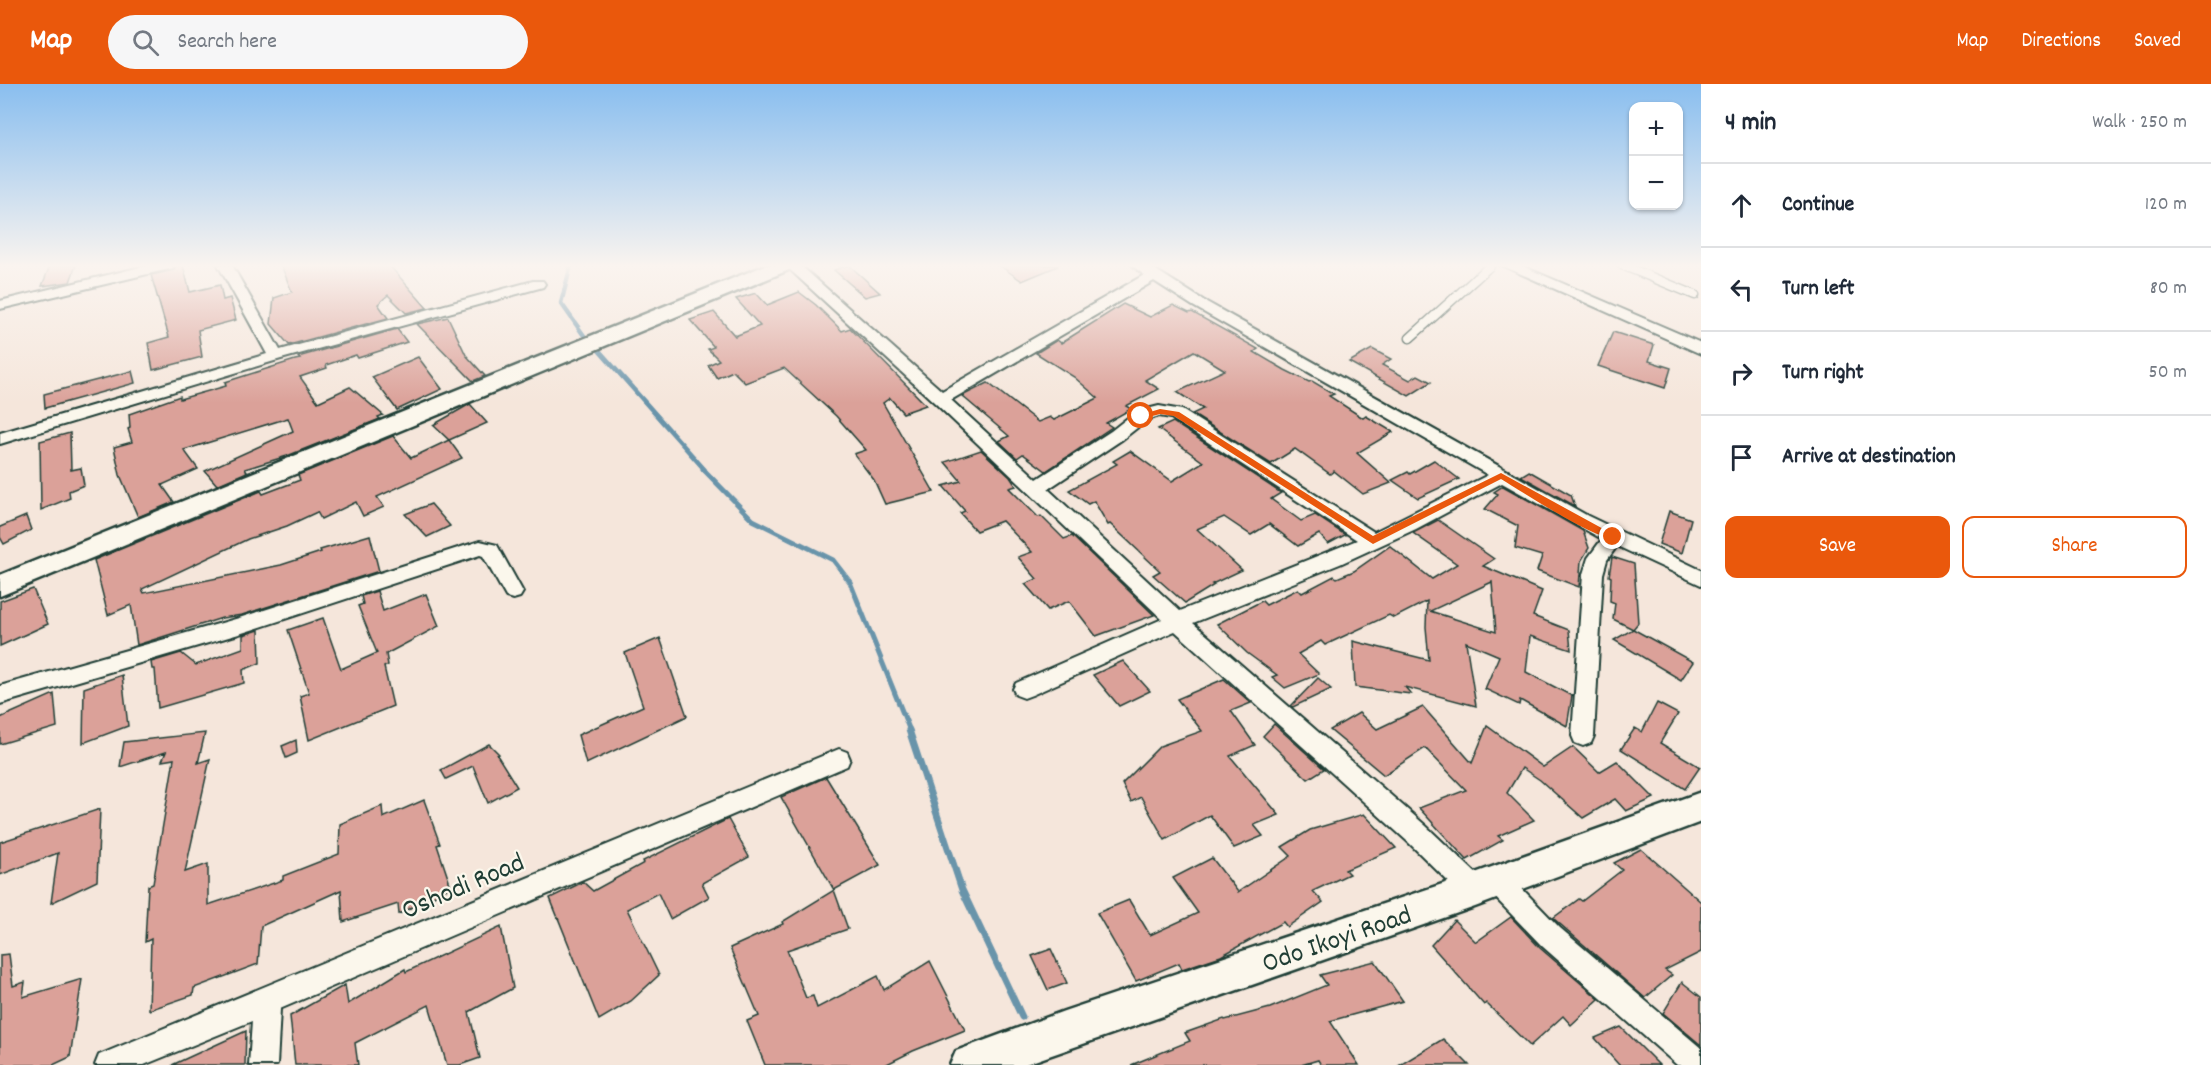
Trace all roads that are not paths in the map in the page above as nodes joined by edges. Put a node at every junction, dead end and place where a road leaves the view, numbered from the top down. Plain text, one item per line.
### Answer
1 (250, 311) edge
2 (442, 311) edge
3 (673, 311) edge
4 (842, 311) edge
5 (1090, 311) edge
6 (1212, 311) edge
7 (1441, 311) edge
8 (1612, 311) edge
9 (1410, 338) dead end
10 (1701, 349) edge
11 (276, 357) junction
12 (941, 399) junction
13 (0, 439) edge
14 (1501, 476) junction
15 (1035, 489) junction
16 (1613, 537) junction
17 (1373, 541) junction
18 (1701, 578) edge
19 (0, 586) edge
20 (513, 592) dead end
21 (1177, 621) junction
22 (1024, 689) dead end
23 (0, 695) edge
24 (1583, 736) dead end
25 (839, 759) dead end
26 (1701, 807) edge
27 (1486, 885) junction
28 (267, 1001) junction
29 (109, 1065) edge
30 (263, 1065) edge
31 (970, 1065) edge
32 (1699, 1065) edge

1 - 11 street
2 - 11 street
3 - 19 street
4 - 12 street
5 - 12 street
6 - 14 street
7 - 9 lane
8 - 10 street
11 - 13 street
12 - 15 street
14 - 16 street
14 - 17 street
15 - 17 street
15 - 21 street
16 - 18 street
16 - 24 street
17 - 21 street
20 - 23 street
21 - 22 street
21 - 27 street
25 - 28 street, Oshodi Road
26 - 27 street, Odo Ikoyi Road
27 - 31 street, Odo Ikoyi Road
27 - 32 street
28 - 29 street, Oshodi Road
28 - 30 street

